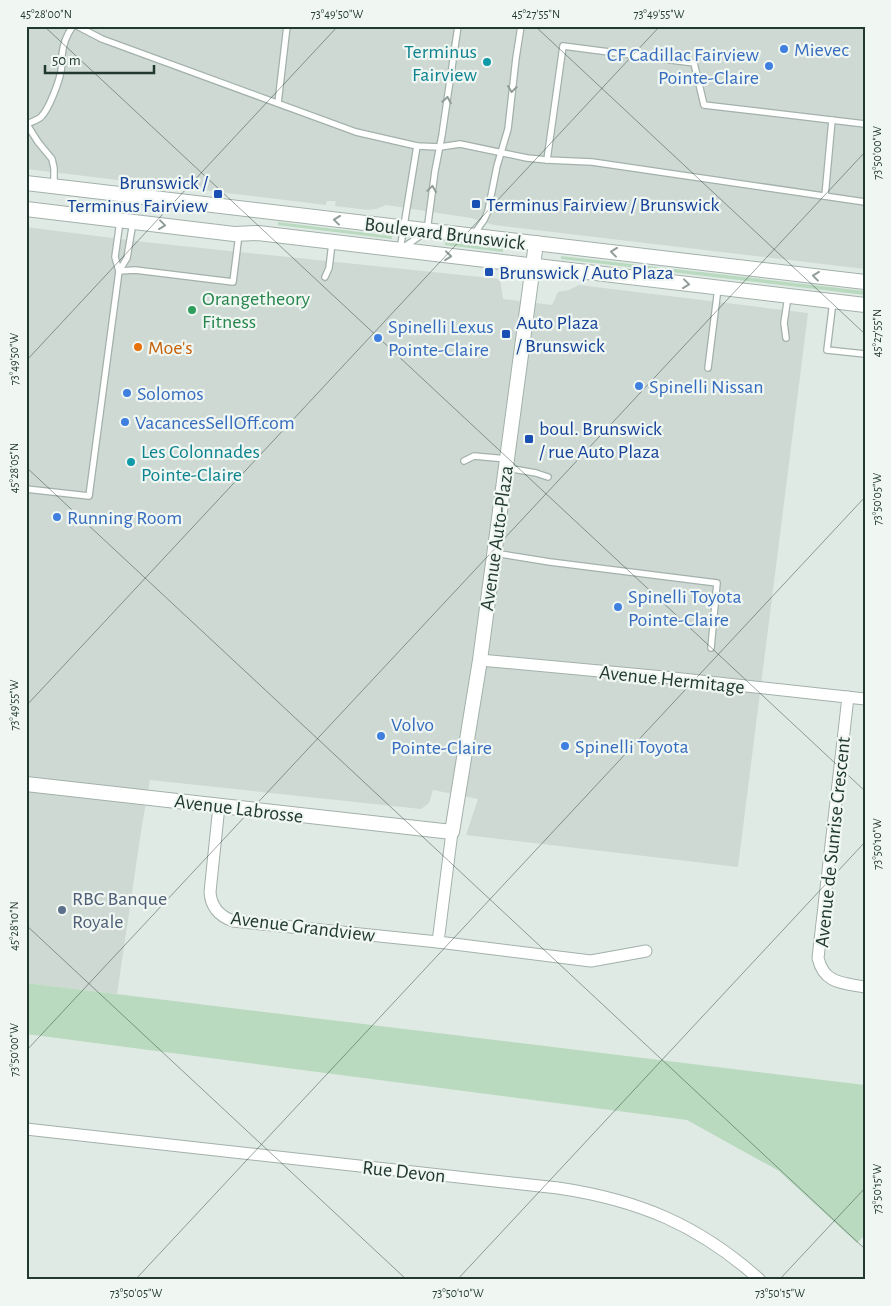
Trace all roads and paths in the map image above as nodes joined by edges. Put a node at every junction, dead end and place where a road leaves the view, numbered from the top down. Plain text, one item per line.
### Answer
1 (73, 26) edge
2 (77, 26) edge
3 (287, 26) edge
4 (458, 26) edge
5 (521, 26) edge
6 (278, 103) junction
7 (832, 120) junction
8 (27, 124) edge
9 (865, 124) edge
10 (417, 146) junction
11 (440, 147) junction
12 (501, 152) junction
13 (547, 160) junction
14 (26, 182) edge
15 (54, 186) junction
16 (825, 196) junction
17 (865, 202) edge
18 (26, 209) edge
19 (127, 221) junction
20 (403, 228) junction
21 (426, 231) junction
22 (238, 234) junction
23 (473, 236) junction
24 (332, 242) junction
25 (536, 243) junction
26 (400, 250) junction
27 (533, 266) junction
28 (119, 271) junction
29 (325, 277) dead end
30 (865, 282) edge
31 (718, 288) junction
32 (788, 296) junction
33 (833, 301) junction
34 (865, 305) edge
35 (786, 338) dead end
36 (865, 354) edge
37 (708, 368) dead end
38 (464, 461) dead end
39 (506, 464) junction
40 (548, 477) dead end
41 (26, 489) edge
42 (494, 553) junction
43 (711, 648) dead end
44 (480, 660) junction
45 (848, 697) junction
46 (865, 699) edge
47 (26, 784) edge
48 (219, 806) junction
49 (452, 832) junction
50 (438, 942) junction
51 (646, 951) dead end
52 (865, 987) edge
53 (26, 1129) edge
54 (760, 1280) edge

1 - 8 lane
2 - 6 lane
3 - 6 lane
11 -> 4 lane
5 -> 12 lane
6 - 10 lane
7 - 9 lane
7 - 13 lane
7 - 16 lane
8 - 15 lane
10 - 11 lane
10 - 20 lane
11 - 12 lane
21 -> 11 lane
12 - 13 lane
12 - 23 lane
13 - 16 lane
14 - 15 street, Boulevard Brunswick
20 -> 15 street, Boulevard Brunswick
16 - 17 lane
18 - 19 street, Boulevard Brunswick
19 -> 22 street, Boulevard Brunswick
19 - 28 lane
19 - 28 lane
20 - 21 street, Boulevard Brunswick
20 - 26 lane
21 - 23 street, Boulevard Brunswick
21 - 26 lane
22 - 24 street, Boulevard Brunswick
22 - 28 lane
23 - 25 street, Boulevard Brunswick
24 - 26 street, Boulevard Brunswick
24 - 29 lane
25 - 27 street, Avenue Auto-Plaza
30 -> 25 street, Boulevard Brunswick
26 -> 27 street, Boulevard Brunswick
27 -> 31 street, Boulevard Brunswick
27 - 39 street, Avenue Auto-Plaza
28 - 41 lane
31 - 32 street, Boulevard Brunswick
31 - 37 lane
32 - 33 street, Boulevard Brunswick
32 - 35 lane
33 - 34 street, Boulevard Brunswick
33 - 36 lane
38 - 39 lane
39 - 40 lane
39 - 42 street, Avenue Auto-Plaza
42 - 43 lane
42 - 44 street, Avenue Auto-Plaza
44 - 45 street, Avenue Hermitage
44 - 49 street, Avenue Auto-Plaza
45 - 46 street, Avenue Hermitage
45 - 52 street, Avenue de Sunrise Crescent
47 - 48 street, Avenue Labrosse
48 - 49 street, Avenue Labrosse
48 - 50 street, Avenue Grandview
49 - 50 street
50 - 51 street, Avenue Grandview
53 - 54 street, Rue Devon

